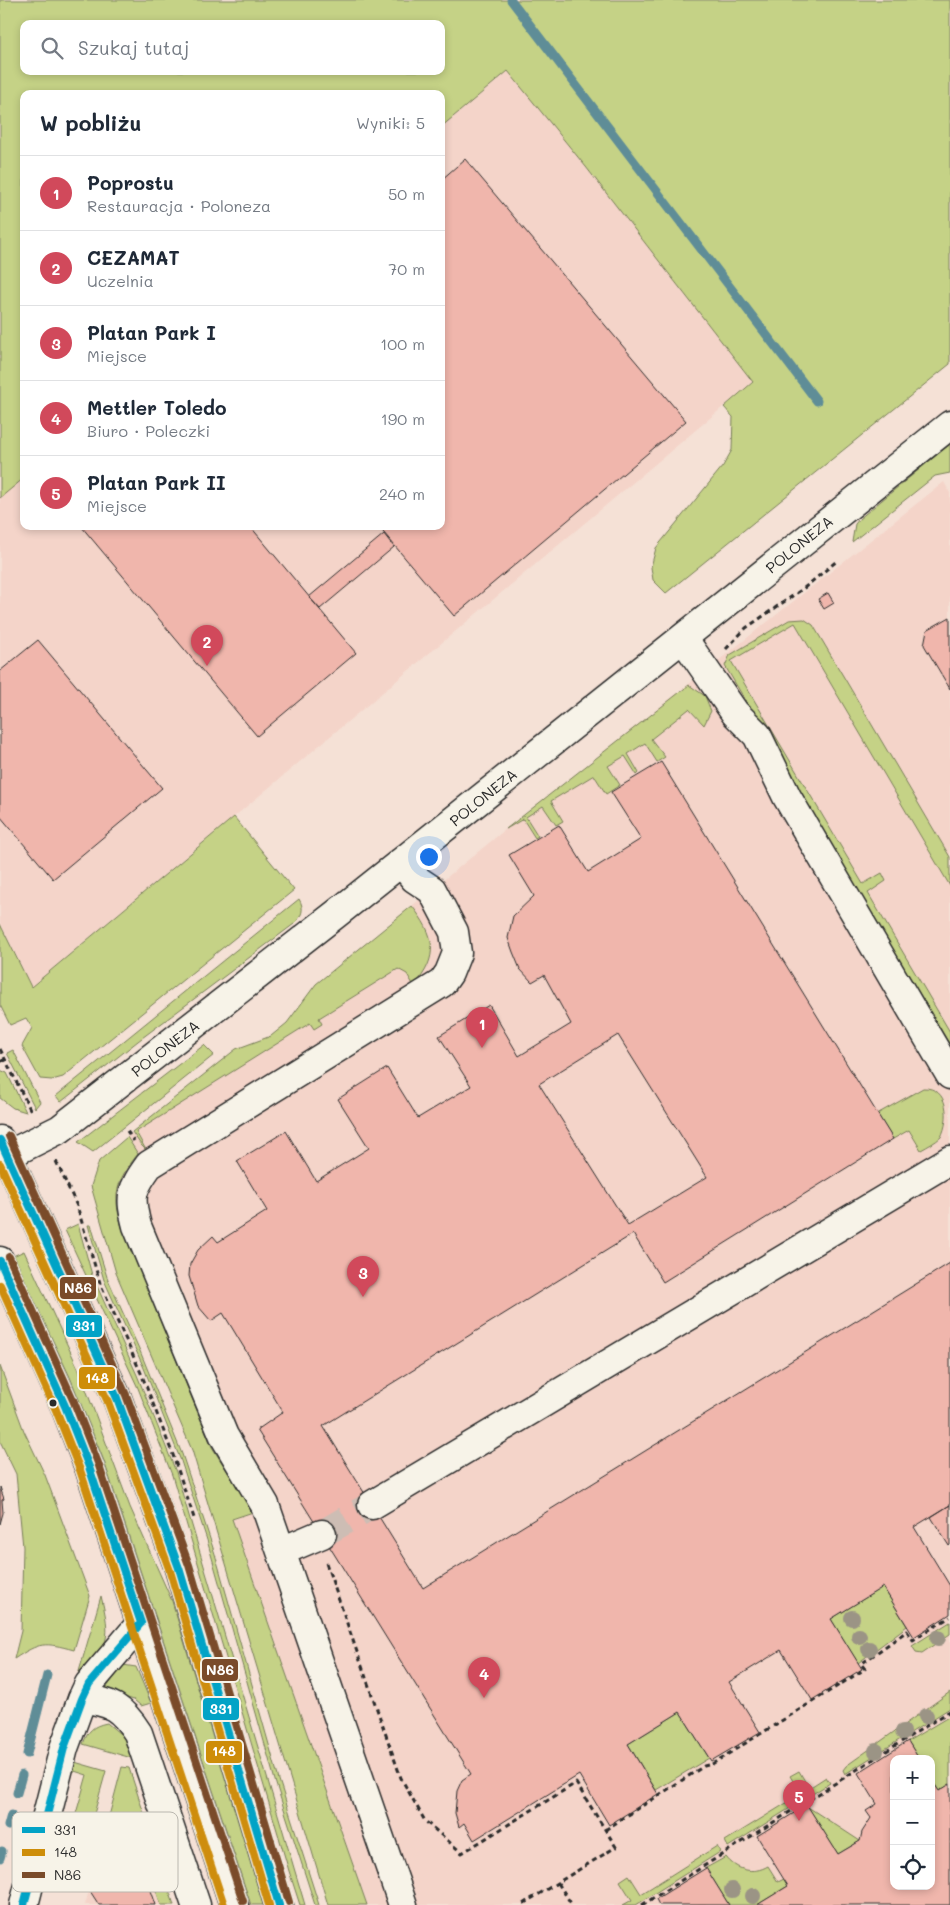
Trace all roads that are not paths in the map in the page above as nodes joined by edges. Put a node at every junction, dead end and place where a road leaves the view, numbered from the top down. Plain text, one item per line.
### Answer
1 (950, 424) edge
2 (684, 638) junction
3 (408, 870) junction
4 (950, 1075) edge
5 (2, 1151) edge
6 (950, 1160) edge
7 (0, 1261) edge
8 (372, 1505) tunnel mouth
9 (315, 1536) tunnel mouth
10 (282, 1551) junction
11 (140, 1622) junction
12 (82, 1699) junction
13 (47, 1812) edge
14 (165, 1812) edge
15 (178, 1852) edge
16 (27, 1892) edge
17 (24, 1905) edge
18 (196, 1905) edge
19 (234, 1905) edge
20 (279, 1905) edge
21 (404, 1905) edge

1 - 2 street, POLONEZA
2 - 3 street, POLONEZA
2 - 4 street
3 - 5 street, POLONEZA
3 - 10 street
5 - 20 street
6 - 8 street
7 - 11 street
9 - 10 street
10 - 21 street
11 - 12 street
11 - 19 street
12 - 13 street
12 - 14 street
15 - 18 street
16 - 17 street

